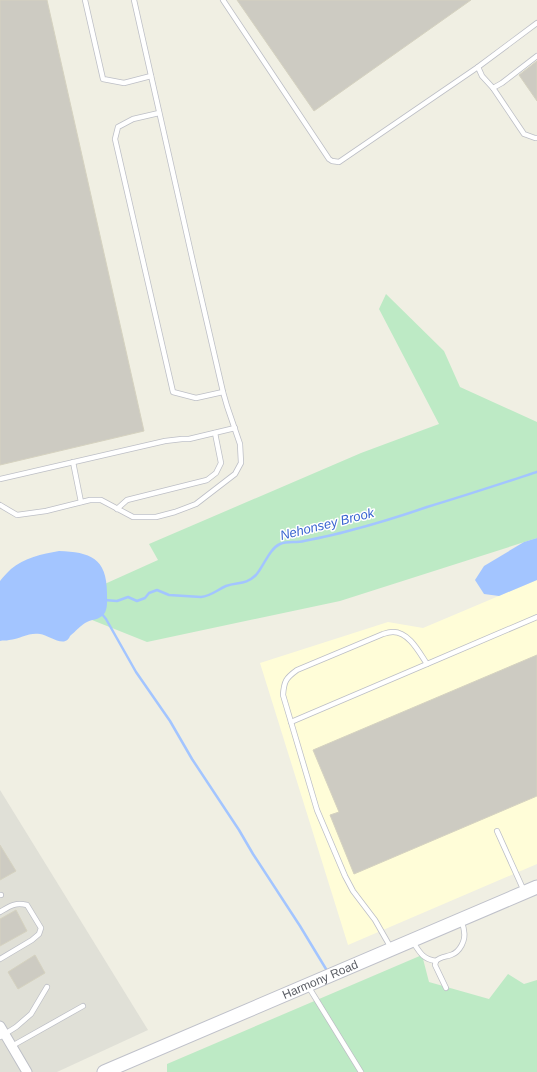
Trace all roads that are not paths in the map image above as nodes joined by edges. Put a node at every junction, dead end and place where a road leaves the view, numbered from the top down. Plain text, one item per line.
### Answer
1 (85, 0) edge
2 (134, 0) edge
3 (223, 0) edge
4 (537, 23) edge
5 (537, 56) edge
6 (478, 67) junction
7 (151, 76) junction
8 (494, 88) junction
9 (160, 113) junction
10 (537, 138) edge
11 (223, 392) junction
12 (234, 428) junction
13 (215, 433) junction
14 (73, 462) junction
15 (0, 479) edge
16 (81, 502) junction
17 (0, 505) edge
18 (117, 509) junction
19 (537, 617) edge
20 (427, 664) junction
21 (291, 722) junction
22 (497, 830) dead end
23 (537, 887) edge
24 (524, 892) junction
25 (0, 912) edge
26 (461, 919) junction
27 (412, 940) junction
28 (392, 949) junction
29 (0, 958) edge
30 (436, 961) junction
31 (307, 985) junction
32 (47, 987) dead end
33 (446, 988) dead end
34 (83, 1006) dead end
35 (2, 1032) edge
36 (12, 1046) junction
37 (27, 1072) edge
38 (104, 1072) edge
39 (360, 1072) edge

1 - 7 lane
2 - 7 lane
3 - 6 lane
4 - 6 lane
5 - 8 lane
6 - 8 lane
7 - 9 lane
8 - 10 lane
9 - 11 lane
9 - 11 lane
11 - 12 lane
12 - 13 lane
12 - 18 lane
13 - 14 lane
13 - 18 lane
14 - 15 lane
14 - 16 lane
16 - 17 lane
16 - 18 lane
19 - 20 lane
20 - 21 lane
20 - 21 lane
21 - 28 lane
22 - 24 lane
23 - 24 main road, Harmony Road
24 - 26 main road, Harmony Road
25 - 29 lane
26 - 27 main road, Harmony Road
26 - 30 lane
27 - 28 main road, Harmony Road
27 - 30 lane
28 - 31 main road, Harmony Road
30 - 33 lane
31 - 38 main road, Harmony Road
31 - 39 lane
32 - 35 lane
34 - 36 lane
35 - 36 street
36 - 37 street

